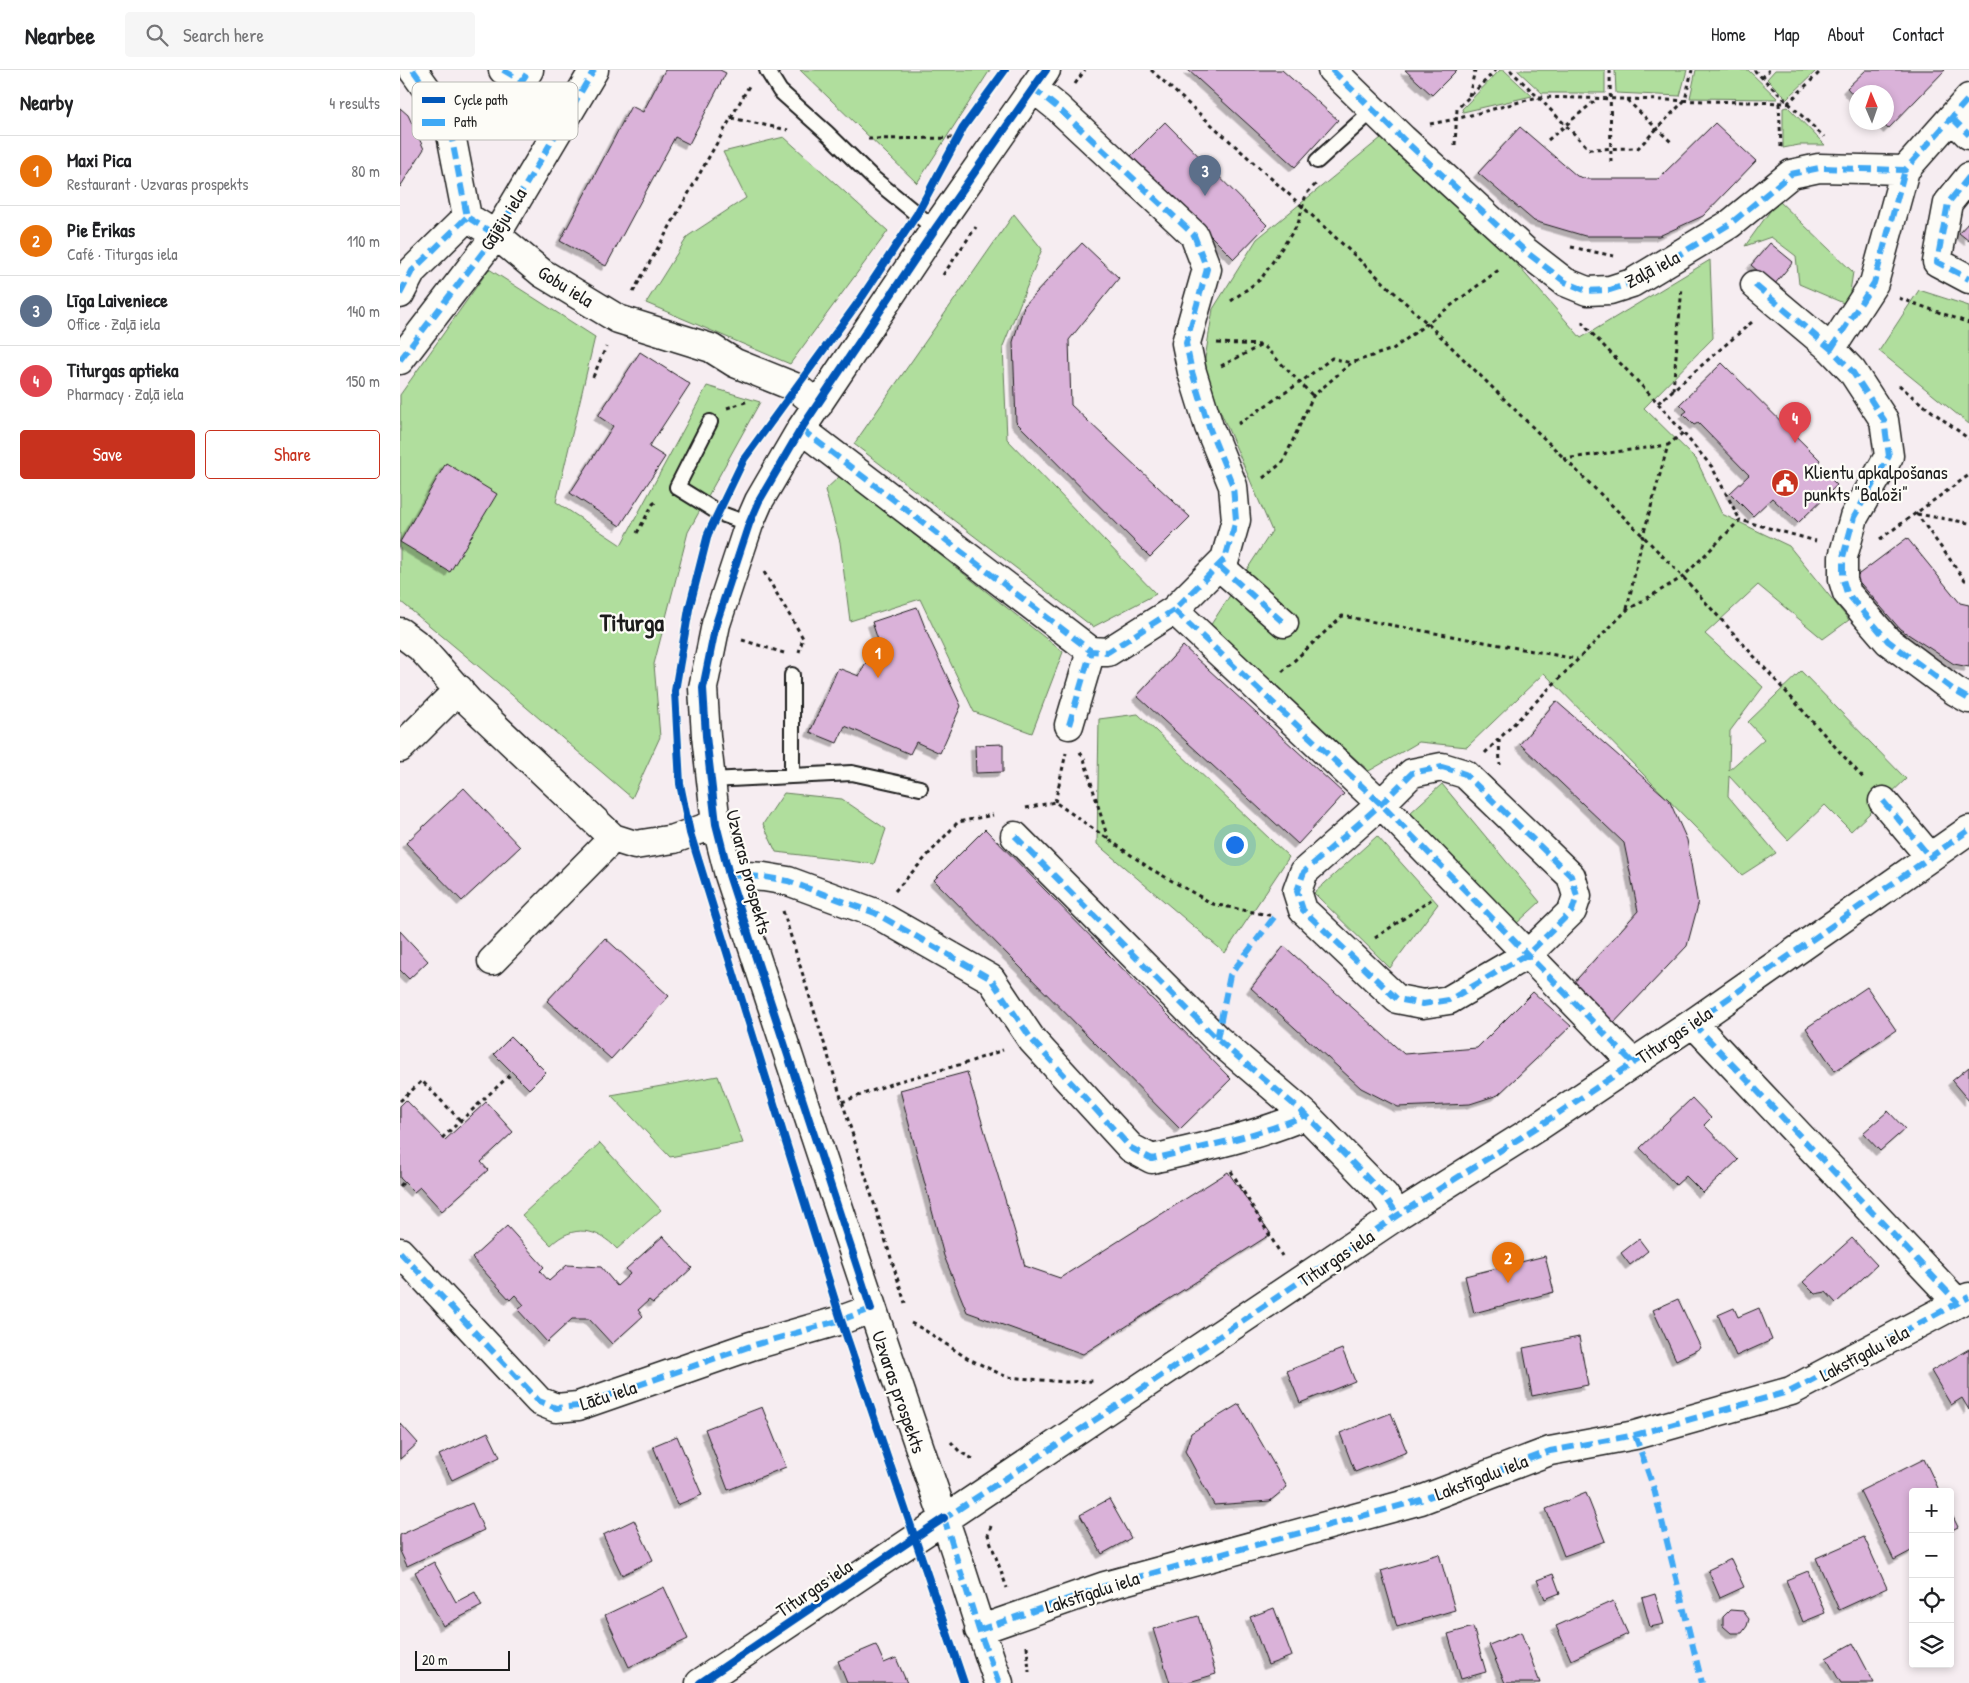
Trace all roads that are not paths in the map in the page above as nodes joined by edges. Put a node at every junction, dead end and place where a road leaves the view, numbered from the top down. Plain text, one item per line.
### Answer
1 (413, 70) edge
2 (504, 70) edge
3 (529, 70) edge
4 (594, 70) edge
5 (766, 70) edge
6 (1332, 70) edge
7 (1040, 79) edge
8 (422, 82) edge
9 (578, 97) edge
10 (1373, 110) junction
11 (1964, 117) edge
12 (452, 140) edge
13 (552, 140) edge
14 (1317, 161) road end
15 (1904, 170) junction
16 (1969, 177) edge
17 (467, 217) junction
18 (936, 229) junction
19 (496, 235) junction
20 (1969, 279) edge
21 (1765, 293) road end
22 (400, 294) edge
23 (1831, 349) junction
24 (400, 360) edge
25 (818, 404) junction
26 (710, 422) road end
27 (801, 429) junction
28 (749, 524) junction
29 (1218, 566) junction
30 (1174, 610) junction
31 (1284, 623) dead end
32 (400, 632) edge
33 (1091, 651) junction
34 (792, 675) road end
35 (459, 689) junction
36 (1969, 699) edge
37 (1070, 731) road end
38 (400, 748) edge
39 (792, 775) junction
40 (710, 780) junction
41 (920, 788) dead end
42 (1883, 801) road end
43 (1382, 804) junction
44 (716, 824) junction
45 (1969, 830) edge
46 (1015, 836) dead end
47 (613, 838) junction
48 (1930, 856) junction
49 (729, 875) junction
50 (1528, 954) junction
51 (492, 961) dead end
52 (1693, 1023) junction
53 (1633, 1063) junction
54 (1306, 1115) junction
55 (1398, 1216) junction
56 (400, 1252) edge
57 (1963, 1300) edge
58 (871, 1309) junction
59 (944, 1518) junction
60 (980, 1630) junction
61 (700, 1683) edge
62 (999, 1683) edge

1 - 8 street
2 - 3 street
4 - 9 street, Gājēju iela
5 - 18 lane
6 - 10 street, Zaļā iela
7 - 18 street, Uzvaras prospekts
7 - 29 street
10 - 14 lane
10 - 15 street, Zaļā iela
11 - 15 street
12 - 17 street
13 - 19 street, Gājēju iela
15 - 23 street
16 - 20 street
17 - 19 street, Gobu iela
17 - 22 street
18 - 25 street, Uzvaras prospekts
19 - 24 street, Gājēju iela
19 - 25 street, Gobu iela
21 - 23 street
23 - 36 street
25 - 27 street, Uzvaras prospekts
26 - 28 lane
27 - 28 street, Uzvaras prospekts
27 - 33 street
28 - 40 street, Uzvaras prospekts
29 - 30 street
29 - 31 street
30 - 33 street
30 - 43 street
32 - 35 street
33 - 37 street
34 - 39 lane
35 - 38 street
35 - 47 street
39 - 40 lane
39 - 41 lane
40 - 44 street, Uzvaras prospekts
42 - 48 street
43 - 50 street
43 - 50 street
43 - 50 street
44 - 47 street
44 - 49 street, Uzvaras prospekts
45 - 48 street, Titurgas iela
46 - 54 street
47 - 51 street
48 - 52 street, Titurgas iela
49 - 54 street
49 - 58 street, Uzvaras prospekts
50 - 53 street
52 - 53 street, Titurgas iela
52 - 57 street
53 - 55 street, Titurgas iela
54 - 55 street
55 - 59 street, Titurgas iela
56 - 58 street, Lāču iela
57 - 60 street, Lakstīgalu iela
58 - 59 street, Uzvaras prospekts
59 - 60 street, Uzvaras prospekts
59 - 61 street, Titurgas iela
60 - 62 street, Uzvaras prospekts

